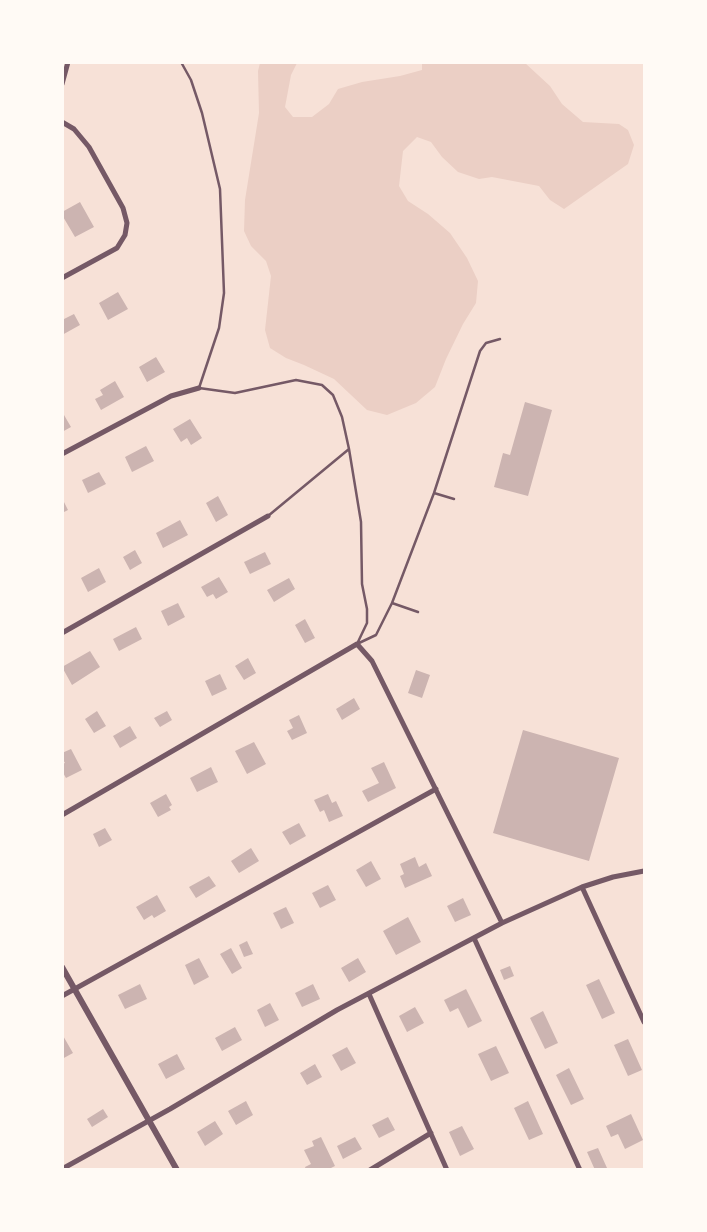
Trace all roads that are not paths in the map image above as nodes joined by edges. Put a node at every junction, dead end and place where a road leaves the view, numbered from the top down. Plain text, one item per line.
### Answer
1 (68, 62) edge
2 (181, 62) edge
3 (62, 84) edge
4 (62, 122) edge
5 (62, 278) edge
6 (500, 339) dead end
7 (199, 388) junction
8 (349, 449) junction
9 (62, 454) edge
10 (434, 492) junction
11 (454, 499) dead end
12 (268, 516) joint
13 (392, 603) junction
14 (418, 612) dead end
15 (62, 633) edge
16 (358, 644) junction
17 (436, 788) junction
18 (62, 815) edge
19 (644, 871) edge
20 (582, 887) junction
21 (502, 922) junction
22 (474, 938) junction
23 (62, 967) edge
24 (75, 989) junction
25 (369, 994) junction
26 (62, 996) edge
27 (644, 1022) edge
28 (149, 1121) junction
29 (431, 1133) junction
30 (62, 1169) edge
31 (176, 1170) edge
32 (370, 1170) edge
33 (447, 1170) edge
34 (580, 1170) edge

1 - 3 street
2 - 7 lane
4 - 5 street
6 - 10 lane
7 - 8 lane
7 - 9 street
8 - 12 lane
8 - 16 lane
10 - 11 lane
10 - 13 lane
12 - 15 street
13 - 14 lane
13 - 16 lane
16 - 17 street
16 - 18 street
17 - 21 street
17 - 24 street
19 - 20 street
20 - 21 street
20 - 27 street
21 - 22 street
22 - 25 street
22 - 34 street
23 - 24 street
24 - 26 street
24 - 28 street
25 - 28 street
25 - 29 street
28 - 30 street
28 - 31 street
29 - 32 street
29 - 33 street

